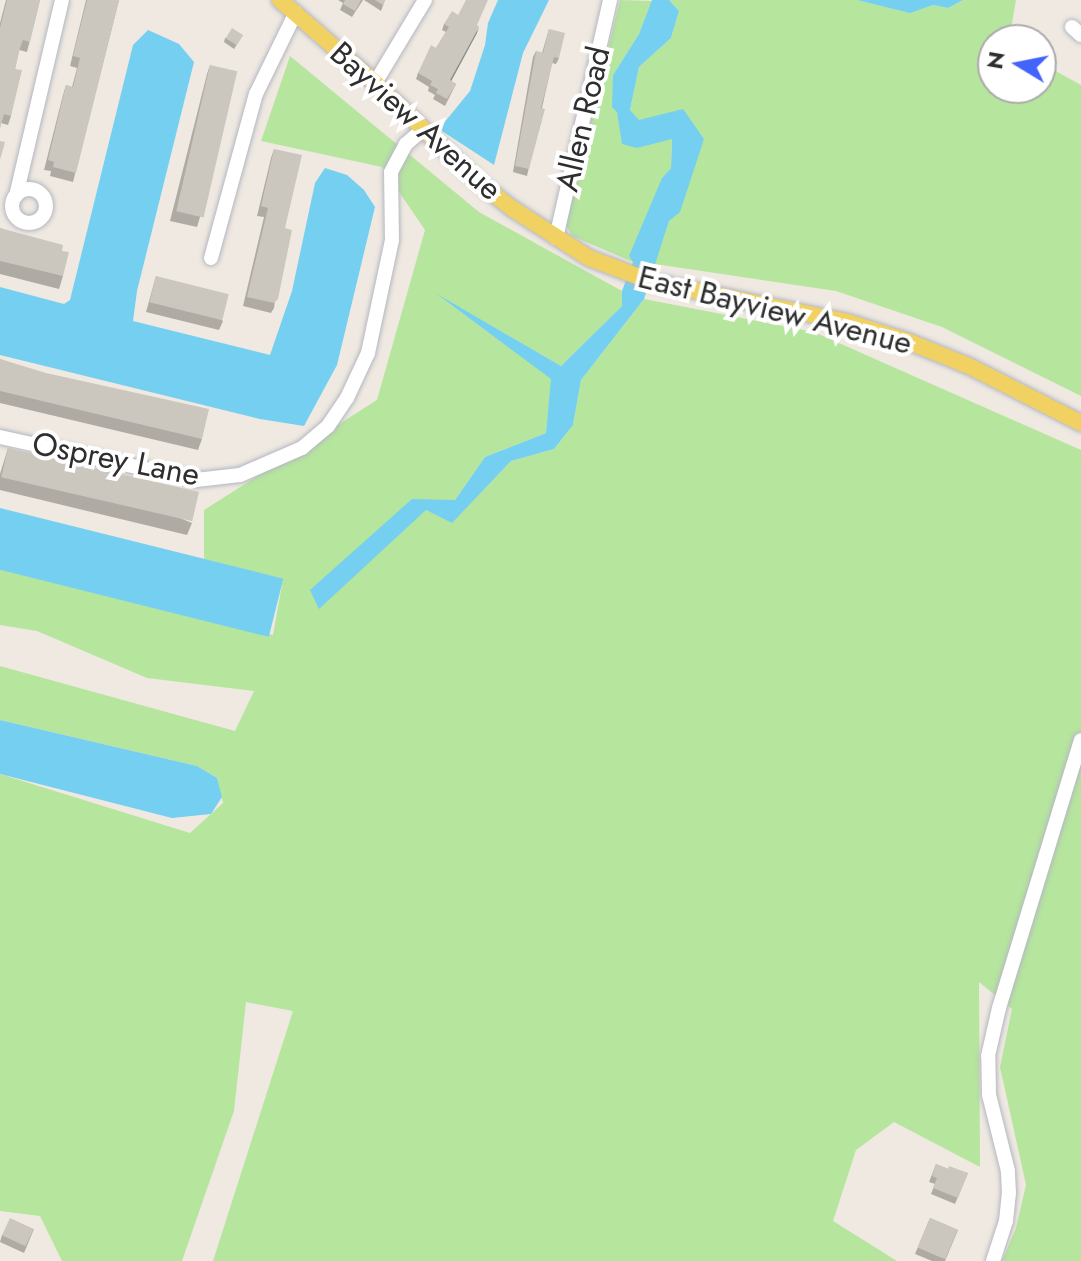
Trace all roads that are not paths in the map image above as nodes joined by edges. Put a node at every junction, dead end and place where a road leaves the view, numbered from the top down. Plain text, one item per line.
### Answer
1 (62, 0) edge
2 (280, 0) edge
3 (425, 0) edge
4 (610, 0) edge
5 (296, 12) junction
6 (375, 83) junction
7 (423, 129) junction
8 (16, 196) dead end
9 (556, 238) junction
10 (211, 258) dead end
11 (1081, 423) edge
12 (0, 437) edge
13 (1081, 740) edge
14 (993, 1261) edge

1 - 8 street
2 - 5 main road, Bayview Avenue
3 - 6 street
4 - 9 street, Allen Road
5 - 6 main road, Bayview Avenue
5 - 10 street
6 - 7 main road, Bayview Avenue
7 - 9 main road, Bayview Avenue
7 - 12 street, Osprey Lane
9 - 11 main road, East Bayview Avenue
13 - 14 street

